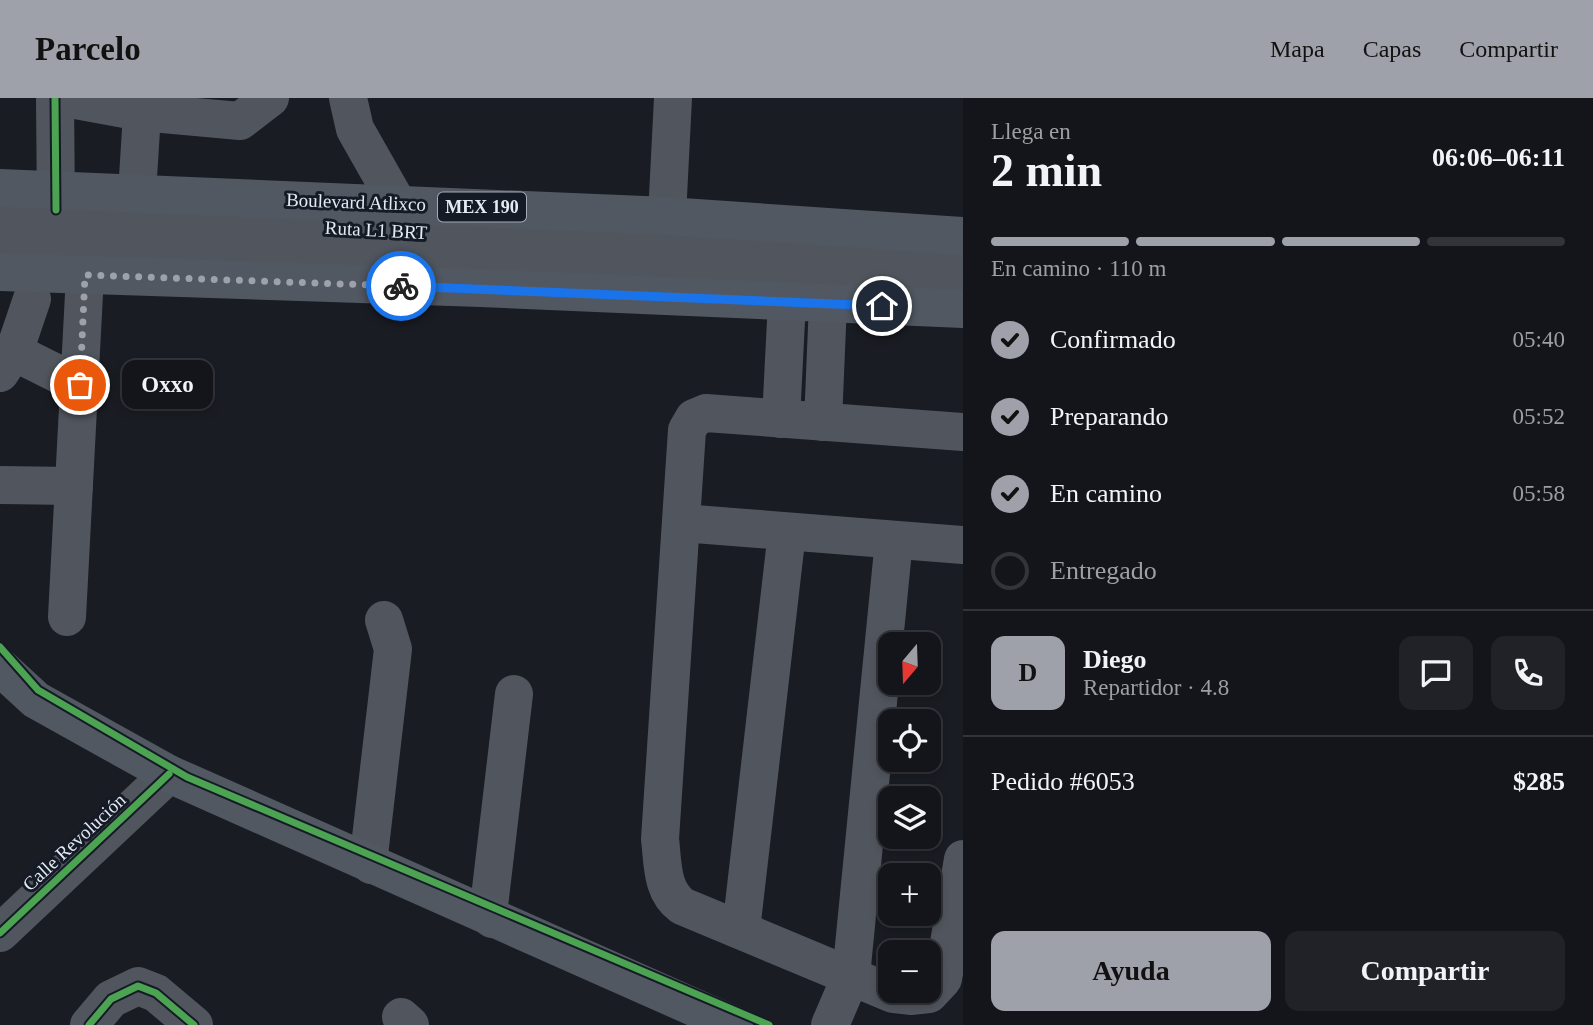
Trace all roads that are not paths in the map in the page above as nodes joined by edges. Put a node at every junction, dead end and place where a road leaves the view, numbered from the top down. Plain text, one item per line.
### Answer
1 (55, 98) edge
2 (65, 98) edge
3 (270, 98) edge
4 (348, 98) edge
5 (673, 98) edge
6 (142, 105) edge
7 (0, 188) edge
8 (137, 193) junction
9 (56, 200) junction
10 (397, 203) junction
11 (0, 207) edge
12 (667, 216) junction
13 (963, 236) edge
14 (0, 239) edge
15 (963, 256) edge
16 (0, 272) edge
17 (963, 286) edge
18 (42, 287) edge
19 (787, 301) junction
20 (828, 303) junction
21 (963, 309) edge
22 (7, 363) edge
23 (80, 385) junction
24 (781, 419) junction
25 (823, 422) junction
26 (963, 432) edge
27 (0, 485) edge
28 (74, 486) junction
29 (682, 523) junction
30 (787, 532) junction
31 (894, 540) junction
32 (963, 545) edge
33 (67, 617) dead end
34 (384, 620) dead end
35 (0, 667) edge
36 (514, 694) dead end
37 (169, 774) junction
38 (963, 859) edge
39 (371, 865) junction
40 (492, 919) junction
41 (741, 930) junction
42 (0, 933) edge
43 (851, 976) junction
44 (89, 1025) edge
45 (194, 1025) edge
46 (734, 1025) edge
47 (830, 1025) edge

1 - 9 street
2 - 6 street
3 - 6 street
4 - 10 street
5 - 12 street
6 - 8 street
7 - 9 main road, Boulevard Atlixco / MEX 190
8 - 9 main road, Boulevard Atlixco / MEX 190
8 - 10 main road, Boulevard Atlixco / MEX 190
9 - 11 street, Ruta L1 BRT
9 - 15 street, Ruta L1 BRT
10 - 12 main road, Boulevard Atlixco / MEX 190
12 - 13 main road, Boulevard Atlixco / MEX 190
14 - 17 street, Ruta L1 BRT
16 - 18 main road
18 - 19 main road
18 - 22 street
18 - 23 street
19 - 20 main road
19 - 24 street
20 - 21 main road
20 - 25 street
22 - 23 street
23 - 28 street
24 - 25 street
24 - 29 street
25 - 26 street
27 - 28 street
28 - 33 street
29 - 30 street
29 - 41 street
30 - 31 street
30 - 41 street
31 - 32 street
31 - 43 street
34 - 39 street
35 - 37 main road
36 - 40 street
37 - 39 main road
37 - 42 street, Calle Revolución
38 - 43 street
39 - 40 main road
40 - 46 main road
41 - 43 street
43 - 47 street
44 - 45 street

